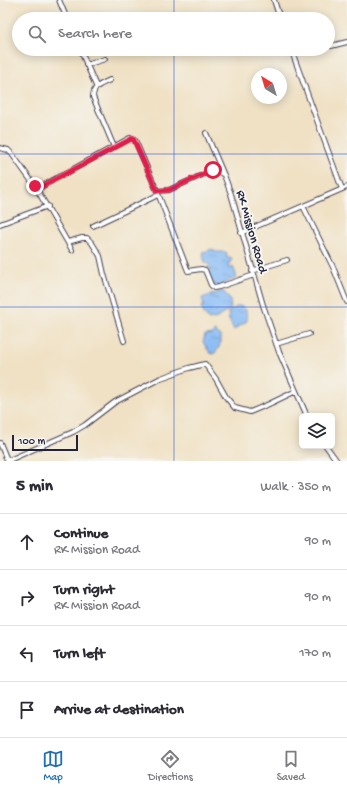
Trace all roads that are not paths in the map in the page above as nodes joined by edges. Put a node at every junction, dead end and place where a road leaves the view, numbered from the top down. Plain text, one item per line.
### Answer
1 (60, 0) edge
2 (274, 0) edge
3 (64, 12) edge
4 (278, 12) edge
5 (347, 42) edge
6 (335, 45) edge
7 (83, 56) edge
8 (294, 56) edge
9 (105, 59) dead end
10 (86, 65) junction
11 (110, 80) dead end
12 (96, 86) junction
13 (206, 133) dead end
14 (114, 147) junction
15 (0, 148) edge
16 (224, 175) junction
17 (347, 187) edge
18 (37, 189) junction
19 (342, 189) junction
20 (158, 193) junction
21 (48, 206) junction
22 (303, 206) junction
23 (0, 224) edge
24 (93, 226) dead end
25 (241, 233) junction
26 (68, 242) junction
27 (72, 250) dead end
28 (287, 260) dead end
29 (253, 273) junction
30 (347, 302) edge
31 (309, 334) dead end
32 (124, 341) dead end
33 (276, 344) junction
34 (296, 390) junction
35 (306, 413) edge
36 (0, 443) edge
37 (328, 449) edge
38 (7, 460) edge
39 (337, 461) edge

1 - 3 street
2 - 4 street
5 - 6 street
7 - 10 street
8 - 19 street
9 - 10 street
10 - 12 street
11 - 12 street
12 - 14 street
13 - 16 street
14 - 18 street
14 - 20 street
15 - 18 street
16 - 20 street, RK Mission Road
16 - 25 street, RK Mission Road
17 - 19 street
18 - 21 street
19 - 22 street
20 - 24 street, RK Mission Road
20 - 29 street
21 - 23 street
21 - 26 street
22 - 25 street
22 - 30 street
25 - 29 street, RK Mission Road
26 - 27 street
26 - 32 street
28 - 29 street
29 - 33 street, RK Mission Road
31 - 33 street
33 - 34 street, RK Mission Road
34 - 35 street, RK Mission Road
34 - 38 street
36 - 38 street
37 - 39 street

